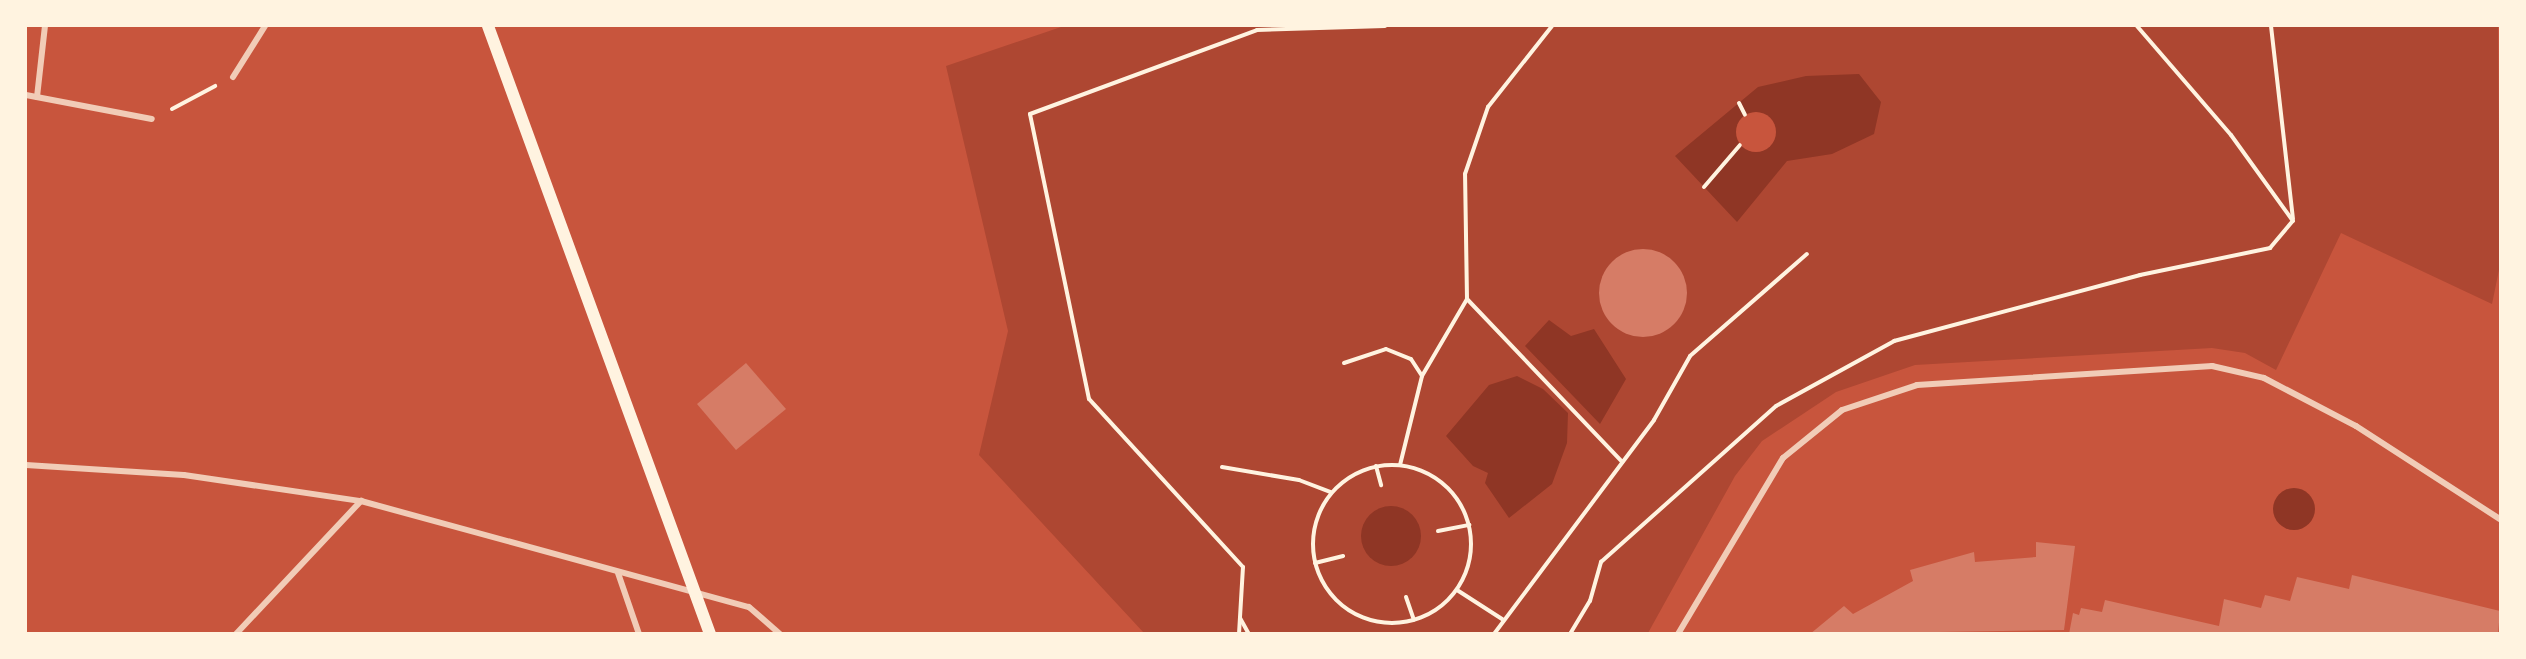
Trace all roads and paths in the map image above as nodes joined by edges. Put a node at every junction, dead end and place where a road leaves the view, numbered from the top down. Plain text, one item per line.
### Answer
1 (45, 26) edge
2 (265, 26) edge
3 (488, 26) edge
4 (1385, 26) edge
5 (1552, 26) edge
6 (2138, 26) edge
7 (2271, 26) edge
8 (233, 77) joint
9 (26, 95) edge
10 (37, 97) junction
11 (1739, 103) dead end
12 (1745, 115) dead end
13 (152, 119) joint
14 (1740, 145) dead end
15 (1704, 187) dead end
16 (2293, 221) junction
17 (1808, 254) dead end
18 (1467, 299) junction
19 (1344, 363) dead end
20 (1422, 376) junction
21 (1622, 462) junction
22 (26, 465) edge
23 (1400, 465) junction
24 (1222, 466) dead end
25 (1376, 466) junction
26 (1381, 485) dead end
27 (1331, 492) junction
28 (361, 501) junction
29 (2500, 519) edge
30 (1469, 525) junction
31 (1438, 531) dead end
32 (1343, 556) dead end
33 (1315, 563) junction
34 (618, 573) junction
35 (692, 589) junction
36 (1456, 590) junction
37 (1406, 597) dead end
38 (1240, 617) junction
39 (1502, 619) junction
40 (1414, 620) junction
41 (236, 633) edge
42 (639, 633) edge
43 (710, 633) edge
44 (780, 633) edge
45 (1239, 633) edge
46 (1249, 633) edge
47 (1494, 633) edge
48 (1570, 633) edge
49 (1678, 633) edge

1 - 10 street
2 - 8 street
3 - 35 main road
4 - 38 path
5 - 18 path
6 - 16 path
7 - 16 path
8 - 13 path
9 - 10 street
10 - 13 street
11 - 12 path
14 - 15 path
16 - 48 path
17 - 21 path
18 - 20 path
18 - 21 path
19 - 20 path
20 - 23 path
21 - 39 path
22 - 28 street
23 - 25 path
23 - 30 path
24 - 27 path
25 - 26 path
25 - 27 path
27 - 33 path
28 - 34 street
28 - 41 street
29 - 49 street
30 - 31 path
30 - 36 path
32 - 33 path
33 - 40 path
34 - 35 street
34 - 42 street
35 - 43 main road
35 - 44 street
36 - 39 path
36 - 40 path
37 - 40 path
38 - 45 path
38 - 46 path
39 - 47 path

